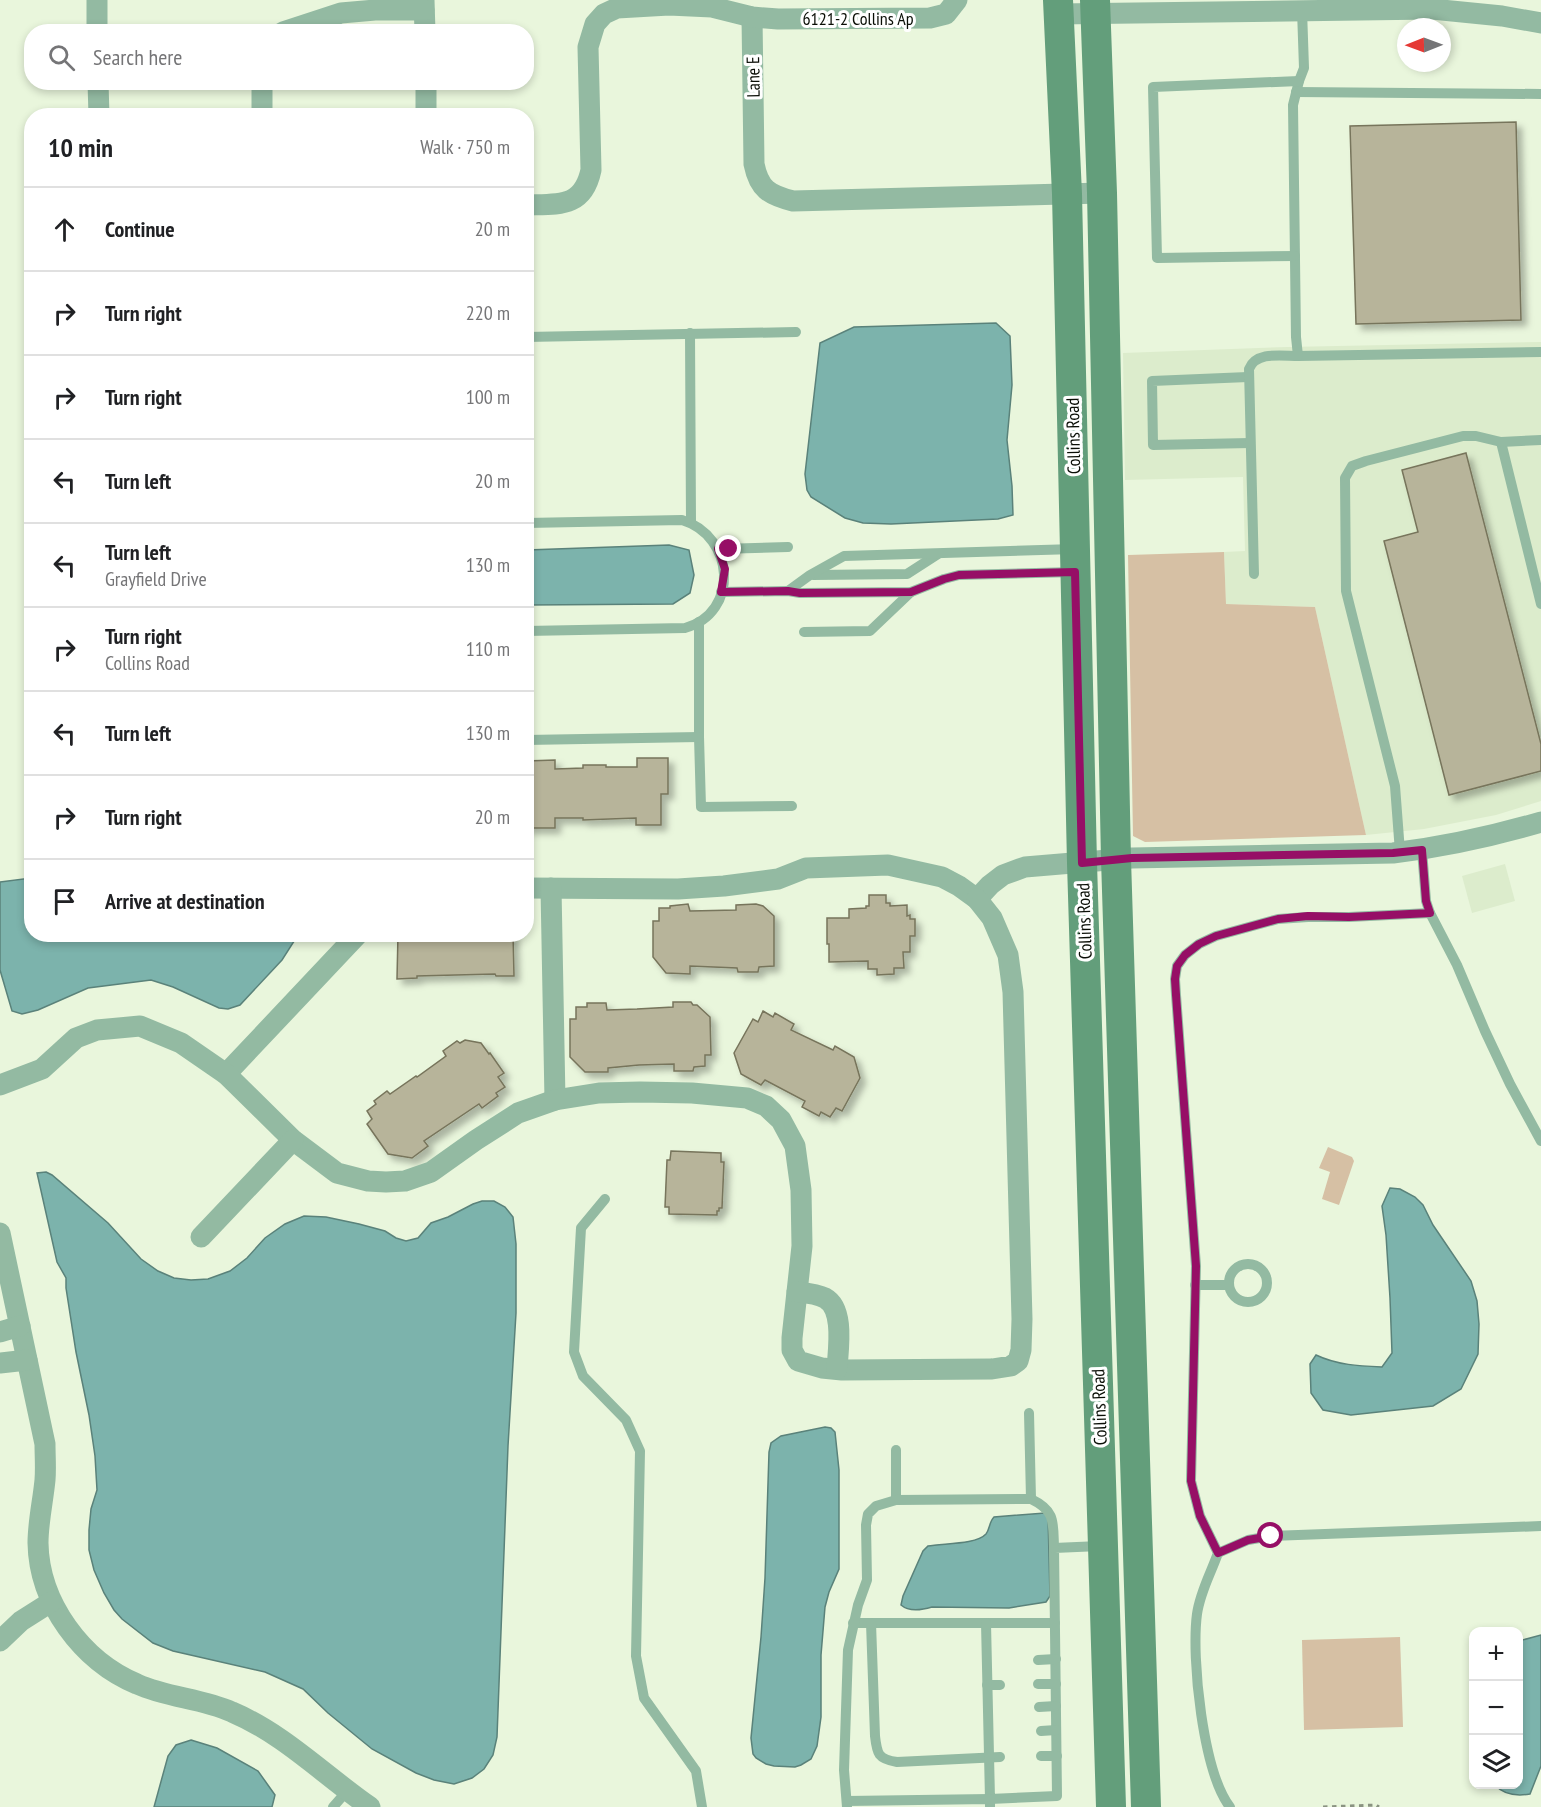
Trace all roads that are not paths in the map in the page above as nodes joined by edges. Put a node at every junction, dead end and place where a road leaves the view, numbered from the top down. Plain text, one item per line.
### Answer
1 (97, 0) edge
2 (957, 0) edge
3 (1352, 4) edge
4 (1246, 5) edge
5 (1452, 5) edge
6 (1058, 7) edge
7 (1095, 7) edge
8 (1302, 10) junction
9 (424, 14) edge
10 (752, 17) junction
11 (1541, 23) edge
12 (97, 24) edge
13 (307, 24) edge
14 (1299, 81) junction
15 (98, 90) edge
16 (262, 90) edge
17 (426, 90) edge
18 (1296, 92) junction
19 (1541, 94) edge
20 (99, 108) edge
21 (262, 108) edge
22 (426, 108) edge
23 (1102, 193) junction
24 (1067, 194) junction
25 (534, 205) edge
26 (1295, 256) junction
27 (796, 332) dead end
28 (690, 333) junction
29 (534, 337) edge
30 (1541, 352) edge
31 (1298, 356) junction
32 (1248, 377) junction
33 (1541, 440) edge
34 (1250, 442) junction
35 (1501, 442) junction
36 (1109, 504) junction
37 (534, 523) edge
38 (691, 523) junction
39 (788, 547) dead end
40 (718, 549) junction
41 (939, 554) junction
42 (1075, 560) junction
43 (1254, 574) dead end
44 (810, 575) junction
45 (788, 591) junction
46 (721, 592) junction
47 (911, 592) junction
48 (1541, 603) edge
49 (699, 622) junction
50 (534, 631) edge
51 (804, 632) dead end
52 (699, 737) junction
53 (534, 740) edge
54 (792, 806) dead end
55 (1541, 822) edge
56 (1422, 850) junction
57 (1400, 852) junction
58 (1116, 859) junction
59 (1082, 863) junction
60 (534, 888) edge
61 (551, 888) junction
62 (977, 899) junction
63 (1430, 913) junction
64 (350, 942) edge
65 (226, 1074) junction
66 (0, 1085) edge
67 (555, 1100) junction
68 (293, 1140) junction
69 (1541, 1141) edge
70 (605, 1200) dead end
71 (0, 1233) edge
72 (201, 1237) dead end
73 (1196, 1285) junction
74 (1229, 1285) dead end
75 (797, 1292) junction
76 (10, 1329) edge
77 (27, 1360) junction
78 (0, 1363) edge
79 (837, 1370) junction
80 (1029, 1413) dead end
81 (896, 1450) dead end
82 (1031, 1499) junction
83 (896, 1500) junction
84 (1541, 1526) edge
85 (1103, 1546) junction
86 (1054, 1548) junction
87 (1218, 1553) junction
88 (51, 1602) junction
89 (853, 1623) junction
90 (871, 1623) junction
91 (986, 1623) junction
92 (1055, 1623) junction
93 (0, 1641) edge
94 (1056, 1659) junction
95 (1038, 1660) dead end
96 (1038, 1684) dead end
97 (1056, 1684) junction
98 (987, 1685) junction
99 (1000, 1685) dead end
100 (1056, 1706) junction
101 (1039, 1707) dead end
102 (988, 1709) junction
103 (1000, 1709) dead end
104 (1056, 1730) junction
105 (1041, 1731) dead end
106 (1041, 1756) dead end
107 (1057, 1756) junction
108 (994, 1757) junction
109 (347, 1791) junction
110 (990, 1803) edge
111 (847, 1804) edge
112 (333, 1807) edge
113 (370, 1807) edge
114 (702, 1807) edge
115 (1111, 1807) edge
116 (1146, 1807) edge
117 (1230, 1807) edge

1 - 12 street
2 - 10 street, 6121-2 Collins Ap
3 - 5 street
3 - 8 street
4 - 7 street
4 - 8 street
5 - 11 street
6 - 7 street
6 - 24 main road, Collins Road
7 - 23 main road, Collins Road
8 - 14 lane
9 - 13 street
10 - 24 street, Lane E
10 - 25 street
14 - 18 lane
14 - 26 lane
15 - 20 street
16 - 21 street
17 - 22 street
18 - 19 lane
18 - 26 lane
23 - 24 street, Lane E
23 - 36 main road, Collins Road
24 - 42 main road, Collins Road
26 - 31 lane
27 - 28 lane
28 - 29 lane
28 - 38 lane
30 - 31 lane
31 - 32 lane
32 - 34 lane
32 - 34 lane
33 - 35 lane
34 - 43 lane
35 - 48 lane
35 - 57 lane
36 - 42 main road
36 - 58 main road, Collins Road
37 - 38 lane
38 - 40 lane
39 - 40 lane
40 - 46 lane
41 - 42 lane
41 - 44 lane
41 - 44 lane
42 - 47 lane
42 - 59 main road, Collins Road
44 - 45 lane
45 - 46 lane
45 - 47 lane
46 - 49 lane
47 - 51 lane
49 - 50 lane
49 - 52 lane
52 - 53 lane
52 - 54 lane
55 - 56 street
56 - 57 street
56 - 63 lane
57 - 58 street
58 - 59 street
58 - 116 main road, Collins Road
59 - 62 street
59 - 85 main road, Collins Road
60 - 61 street
61 - 62 street
61 - 67 street
62 - 79 street
63 - 69 lane
63 - 73 lane
64 - 65 street
65 - 66 street
65 - 68 street
67 - 68 street
67 - 75 street
68 - 72 street
70 - 114 lane
71 - 76 street
73 - 74 lane
73 - 87 lane
75 - 79 street
75 - 79 street
76 - 77 street
77 - 78 street
77 - 88 street
80 - 82 lane
81 - 83 lane
82 - 83 lane
82 - 86 lane
83 - 89 lane
84 - 87 lane
85 - 86 lane
85 - 115 main road, Collins Road
86 - 92 lane
87 - 117 lane
88 - 93 street
88 - 109 street
89 - 90 lane
89 - 111 lane
90 - 91 lane
90 - 108 lane
91 - 92 lane
91 - 98 lane
92 - 94 lane
94 - 95 lane
94 - 97 lane
96 - 97 lane
97 - 100 lane
98 - 99 lane
98 - 102 lane
100 - 101 lane
100 - 104 lane
102 - 103 lane
102 - 108 lane
104 - 105 lane
104 - 107 lane
106 - 107 lane
107 - 110 lane
108 - 110 lane
109 - 112 lane
109 - 113 street
110 - 111 lane

